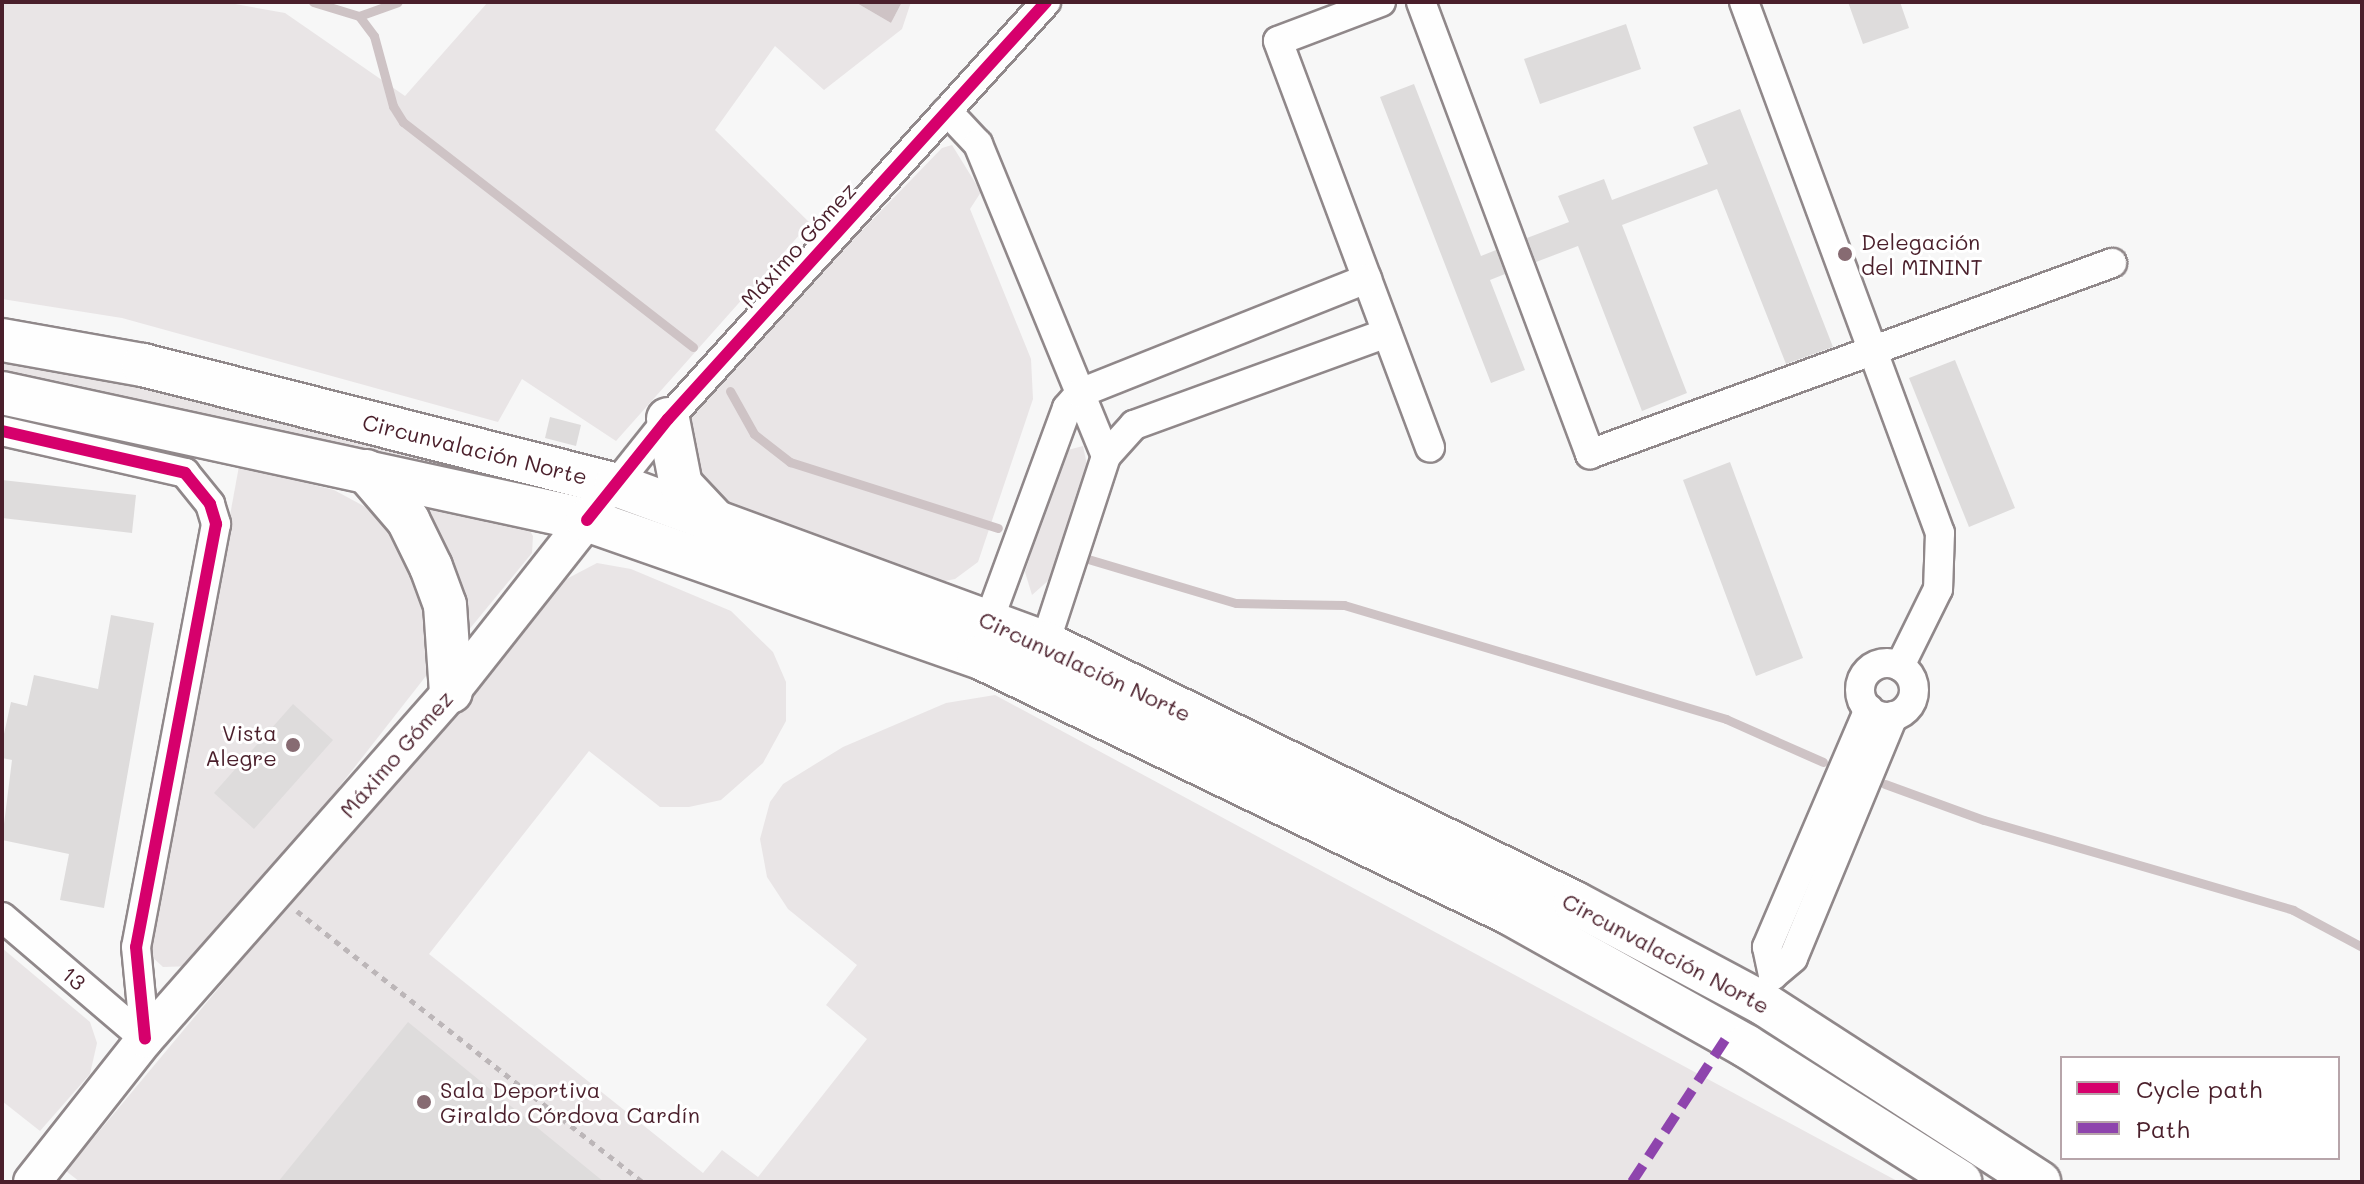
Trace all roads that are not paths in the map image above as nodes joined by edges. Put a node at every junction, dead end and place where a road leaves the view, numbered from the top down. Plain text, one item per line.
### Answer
1 (1046, 2) edge
2 (1381, 2) edge
3 (1421, 2) edge
4 (1744, 2) edge
5 (947, 111) junction
6 (2112, 263) dead end
7 (1367, 279) junction
8 (1387, 333) junction
9 (2, 340) edge
10 (1873, 352) junction
11 (2, 393) edge
12 (1080, 393) junction
13 (668, 419) junction
14 (2, 431) edge
15 (1430, 448) dead end
16 (1106, 456) junction
17 (366, 471) junction
18 (616, 485) junction
19 (713, 519) junction
20 (587, 520) junction
21 (984, 639) junction
22 (1039, 662) junction
23 (1900, 666) junction
24 (451, 692) junction
25 (1881, 713) junction
26 (2, 917) edge
27 (1768, 990) junction
28 (145, 1039) junction
29 (1746, 1046) junction
30 (32, 1182) edge
31 (1960, 1182) edge
32 (2039, 1182) edge

1 - 5 street, Máximo Gómez
2 - 7 street
3 - 10 street
4 - 10 street
5 - 12 street
5 - 13 street, Máximo Gómez
6 - 10 street
7 - 8 street
7 - 12 street
8 - 15 street
8 - 16 street
9 - 18 highway, Circunvalación Norte
10 - 23 street
11 - 17 highway, Circunvalación Norte
12 - 16 street
12 - 21 street
13 - 18 street, Máximo Gómez
13 - 19 highway
14 - 28 street
16 - 22 street
17 - 20 highway, Circunvalación Norte
17 - 24 highway
18 - 19 highway, Circunvalación Norte
18 - 20 street, Máximo Gómez
19 - 21 highway, Circunvalación Norte
20 - 21 highway, Circunvalación Norte
20 - 24 main road, Máximo Gómez
21 - 22 highway, Circunvalación Norte
22 - 27 highway, Circunvalación Norte
22 - 29 highway, Circunvalación Norte
23 - 25 street
23 - 25 street
24 - 28 main road, Máximo Gómez
25 - 27 street
26 - 28 street, 13
27 - 29 highway
27 - 32 highway, Circunvalación Norte
28 - 30 main road, Máximo Gómez
29 - 31 highway, Circunvalación Norte

